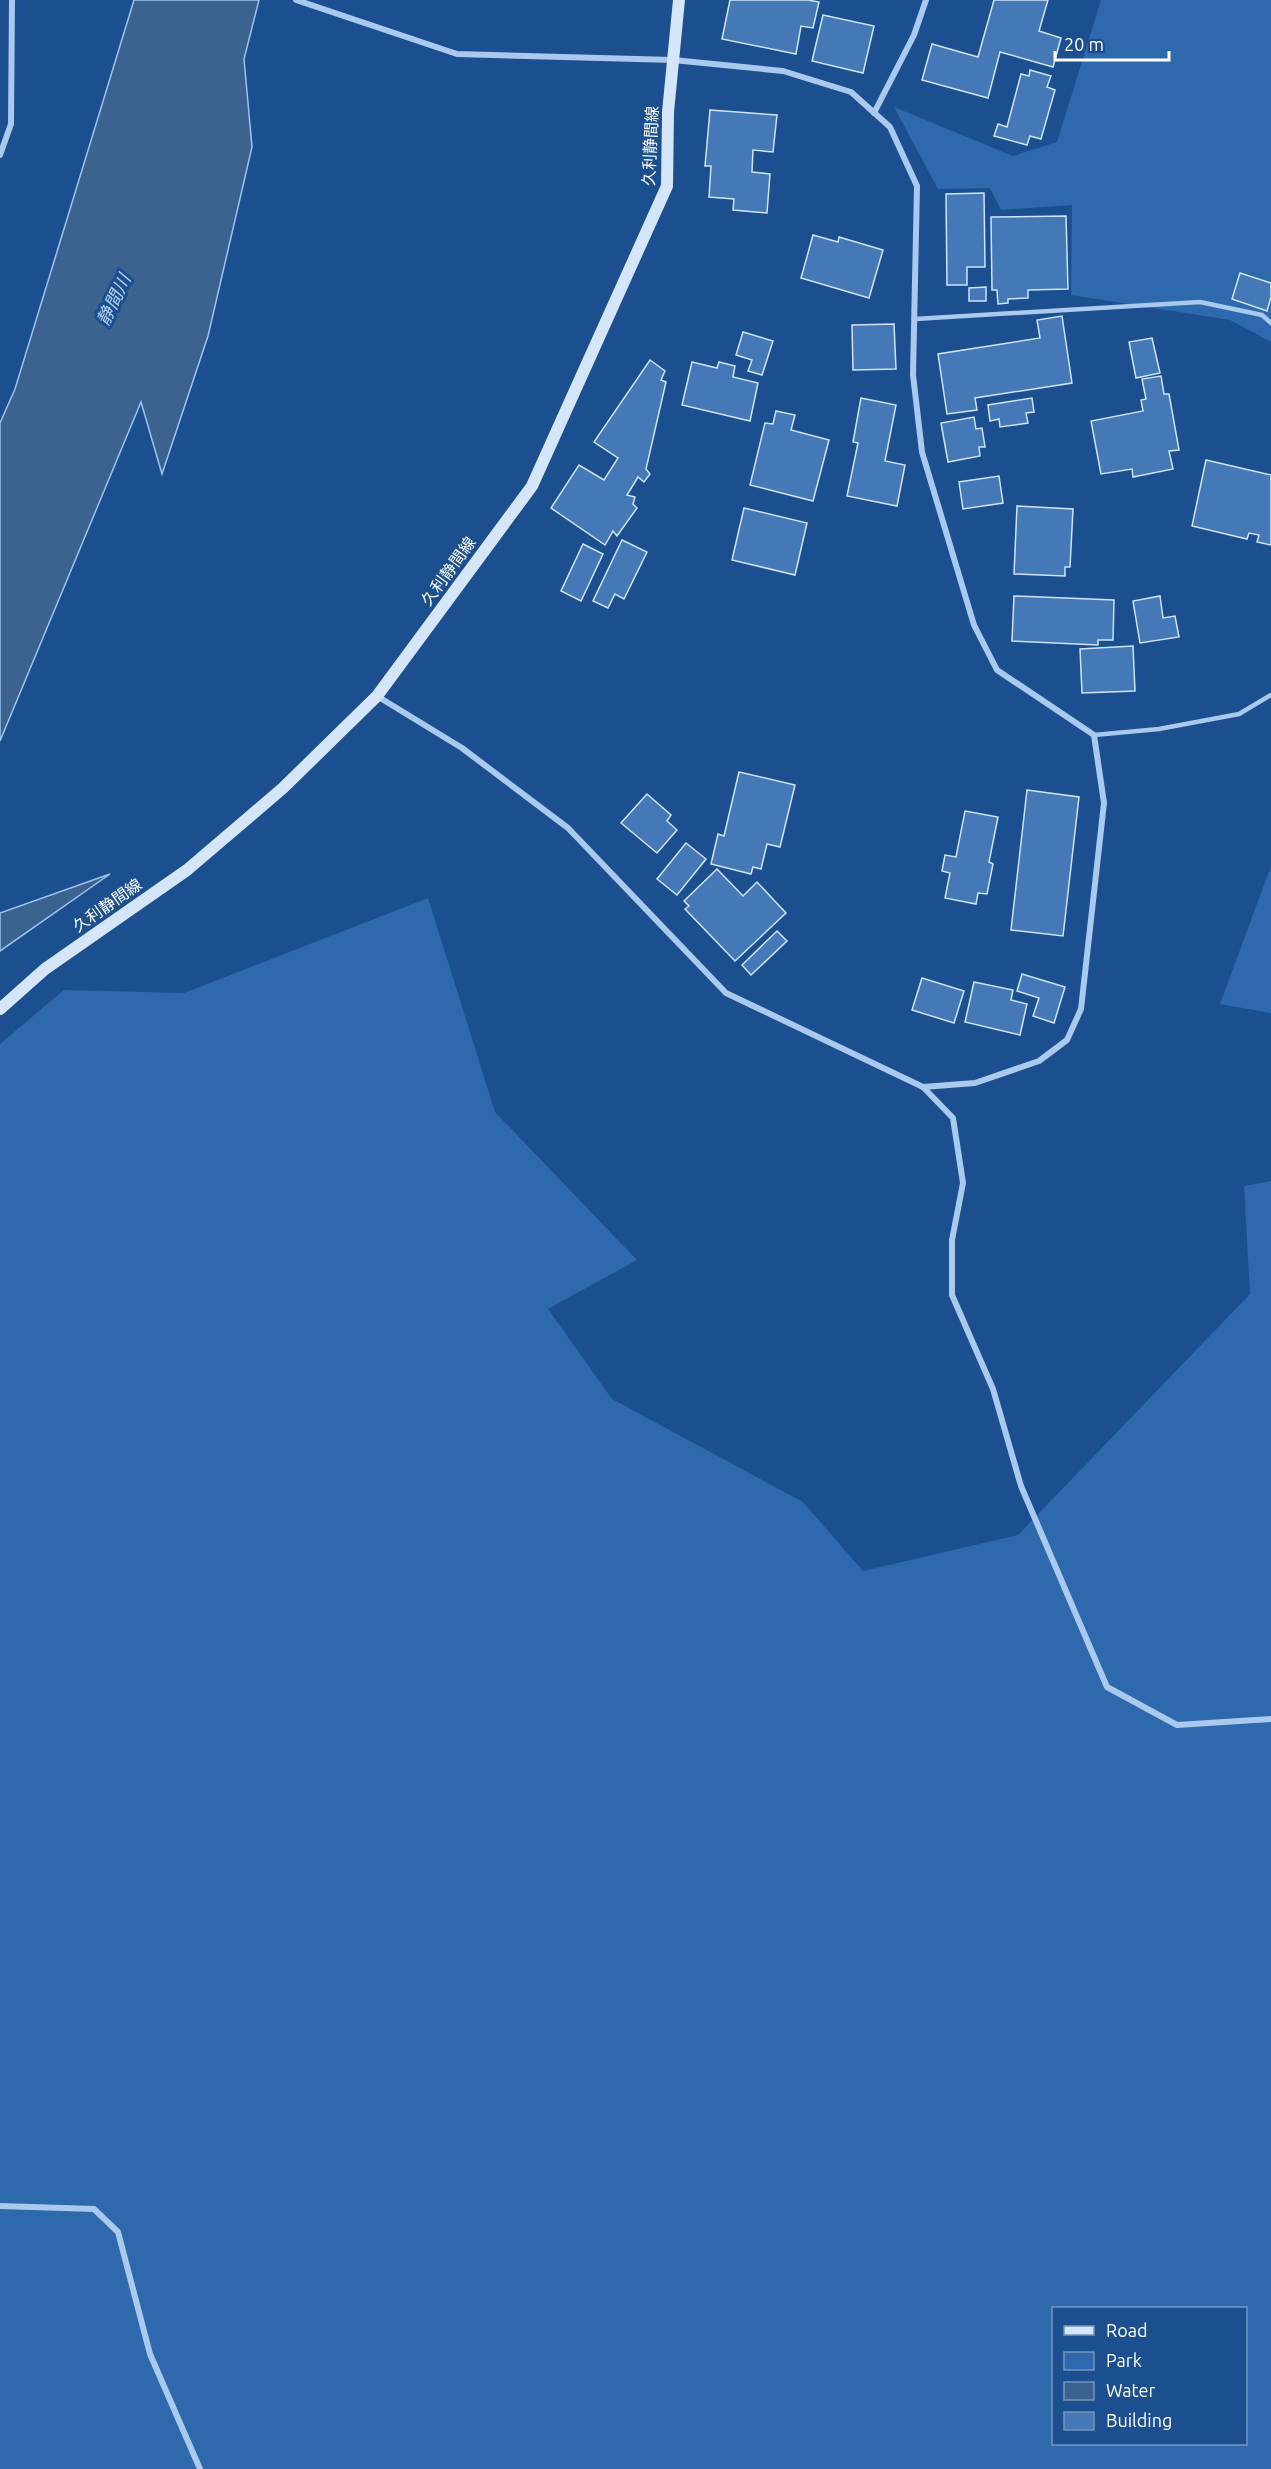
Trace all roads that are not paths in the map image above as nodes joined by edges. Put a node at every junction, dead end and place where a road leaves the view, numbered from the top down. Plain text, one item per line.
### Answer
1 (12, 0) edge
2 (296, 0) edge
3 (679, 0) edge
4 (926, 0) edge
5 (673, 60) junction
6 (874, 113) junction
7 (0, 155) edge
8 (915, 319) junction
9 (1271, 322) edge
10 (1271, 695) edge
11 (377, 696) junction
12 (1094, 735) junction
13 (0, 1009) edge
14 (922, 1087) junction
15 (1271, 1719) edge
16 (0, 2206) edge
17 (200, 2469) edge

1 - 7 street
2 - 5 street
3 - 5 main road, 久利静間線
4 - 6 street
5 - 6 street
5 - 11 main road, 久利静間線
6 - 8 street
8 - 9 lane
8 - 12 street
10 - 12 lane
11 - 13 main road, 久利静間線
11 - 14 street
12 - 14 street
14 - 15 street
16 - 17 street

